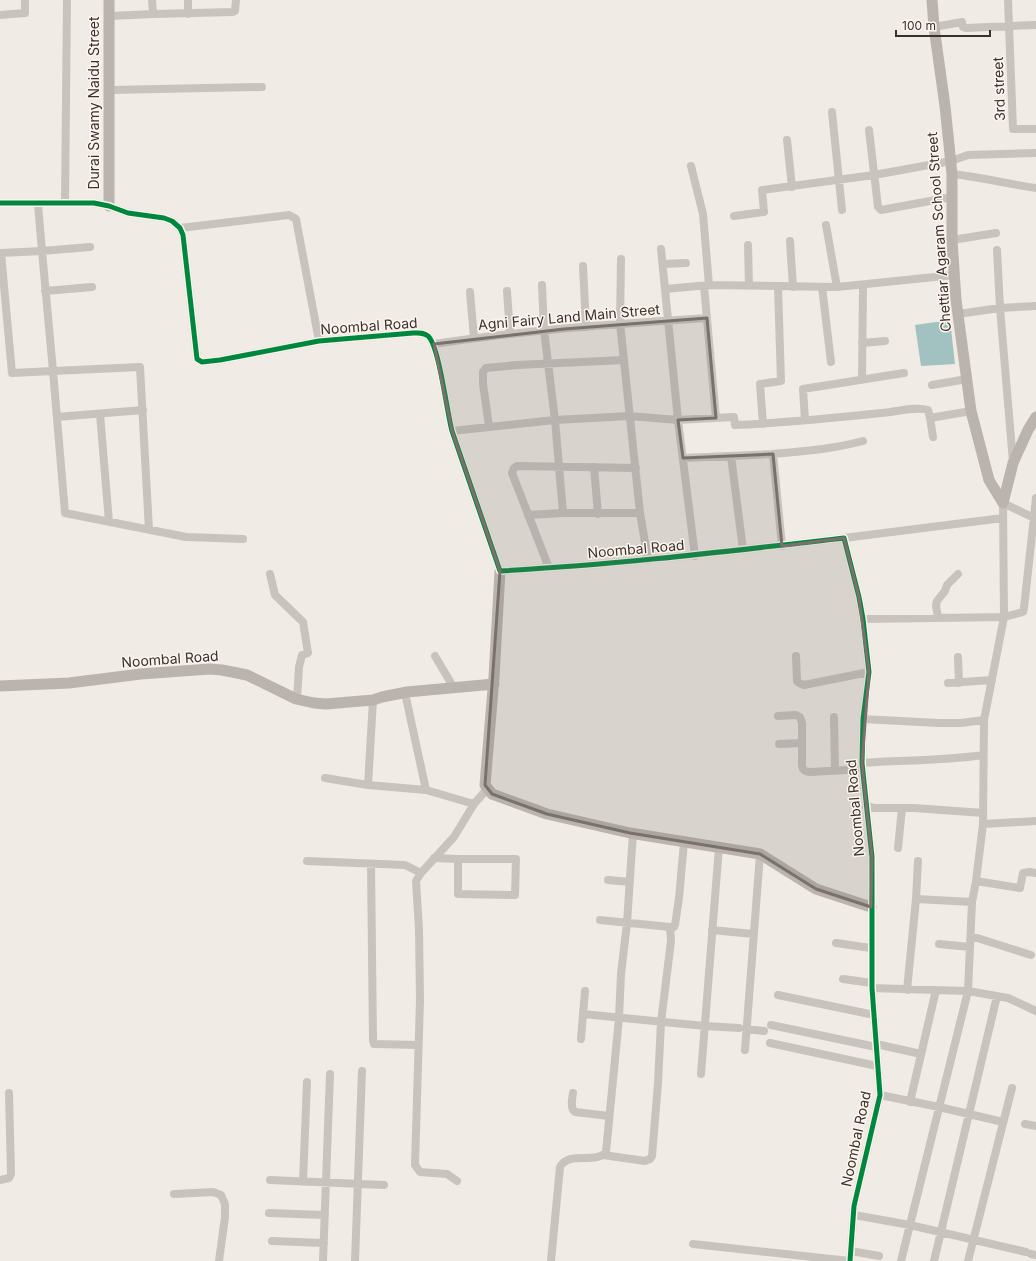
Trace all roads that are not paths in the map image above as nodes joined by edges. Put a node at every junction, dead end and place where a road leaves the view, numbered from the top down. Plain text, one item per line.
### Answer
1 (25, 0) edge
2 (67, 0) edge
3 (110, 0) edge
4 (152, 0) edge
5 (188, 0) edge
6 (236, 0) edge
7 (932, 0) edge
8 (1008, 0) edge
9 (153, 14) junction
10 (188, 14) junction
11 (0, 15) edge
12 (110, 16) junction
13 (1036, 25) edge
14 (1010, 26) junction
15 (934, 27) junction
16 (262, 87) dead end
17 (109, 90) junction
18 (832, 112) dead end
19 (1036, 129) edge
20 (869, 130) dead end
21 (786, 140) dead end
22 (1036, 153) edge
23 (950, 161) junction
24 (691, 166) dead end
25 (952, 174) junction
26 (874, 175) junction
27 (838, 180) junction
28 (792, 187) junction
29 (1036, 188) edge
30 (952, 197) junction
31 (0, 203) edge
32 (64, 203) junction
33 (38, 204) junction
34 (109, 206) junction
35 (842, 210) dead end
36 (734, 216) dead end
37 (826, 225) dead end
38 (180, 228) junction
39 (996, 233) dead end
40 (952, 240) junction
41 (790, 241) dead end
42 (748, 245) dead end
43 (90, 247) dead end
44 (661, 249) dead end
45 (42, 250) junction
46 (997, 250) dead end
47 (621, 259) dead end
48 (686, 263) dead end
49 (663, 264) junction
50 (583, 266) dead end
51 (954, 274) junction
52 (542, 285) dead end
53 (706, 285) junction
54 (863, 285) junction
55 (749, 286) junction
56 (778, 286) junction
57 (92, 287) dead end
58 (793, 287) junction
59 (822, 287) junction
60 (837, 288) junction
61 (665, 289) junction
62 (46, 291) junction
63 (507, 291) dead end
64 (470, 292) dead end
65 (1036, 306) edge
66 (1000, 308) junction
67 (958, 314) junction
68 (707, 318) junction
69 (669, 321) junction
70 (620, 323) junction
71 (586, 327) junction
72 (544, 330) junction
73 (510, 333) junction
74 (474, 338) junction
75 (319, 341) junction
76 (885, 341) dead end
77 (862, 343) junction
78 (434, 344) junction
79 (624, 360) junction
80 (831, 362) dead end
81 (548, 365) junction
82 (53, 371) junction
83 (904, 373) dead end
84 (862, 379) junction
85 (967, 379) junction
86 (932, 385) dead end
87 (143, 410) junction
88 (971, 411) junction
89 (100, 414) junction
90 (630, 416) junction
91 (57, 417) junction
92 (1036, 417) edge
93 (716, 418) junction
94 (930, 418) junction
95 (555, 420) junction
96 (678, 420) junction
97 (805, 420) junction
98 (763, 424) junction
99 (489, 426) junction
100 (452, 431) junction
101 (933, 437) dead end
102 (863, 441) dead end
103 (773, 454) junction
104 (731, 456) junction
105 (683, 458) junction
106 (1013, 462) junction
107 (559, 467) junction
108 (594, 467) junction
109 (636, 468) junction
110 (1036, 498) edge
111 (1003, 503) junction
112 (563, 513) junction
113 (640, 513) junction
114 (598, 514) junction
115 (528, 515) junction
116 (1004, 518) junction
117 (1035, 519) edge
118 (109, 522) junction
119 (150, 530) junction
120 (844, 538) junction
121 (243, 539) dead end
122 (782, 546) junction
123 (743, 550) junction
124 (695, 556) junction
125 (648, 560) junction
126 (549, 568) junction
127 (500, 571) junction
128 (270, 574) dead end
129 (958, 574) dead end
130 (1004, 617) junction
131 (938, 618) junction
132 (863, 619) junction
133 (435, 656) dead end
134 (796, 656) dead end
135 (958, 657) dead end
136 (869, 672) junction
137 (992, 680) junction
138 (948, 683) dead end
139 (959, 683) junction
140 (494, 684) junction
141 (0, 686) edge
142 (454, 688) junction
143 (405, 693) junction
144 (297, 699) junction
145 (373, 700) junction
146 (778, 716) dead end
147 (834, 717) dead end
148 (863, 719) junction
149 (984, 720) junction
150 (802, 743) junction
151 (779, 744) dead end
152 (983, 756) junction
153 (862, 766) junction
154 (835, 771) junction
155 (325, 778) dead end
156 (368, 785) junction
157 (488, 788) junction
158 (426, 790) junction
159 (474, 804) junction
160 (866, 806) junction
161 (902, 808) junction
162 (983, 812) junction
163 (1036, 821) edge
164 (983, 824) junction
165 (633, 833) junction
166 (684, 842) junction
167 (719, 847) junction
168 (898, 848) dead end
169 (760, 854) junction
170 (434, 858) junction
171 (458, 859) junction
172 (307, 860) dead end
173 (918, 861) dead end
174 (371, 864) junction
175 (421, 873) junction
176 (1036, 873) edge
177 (608, 880) dead end
178 (630, 882) junction
179 (976, 882) junction
180 (458, 894) junction
181 (916, 899) junction
182 (972, 902) junction
183 (459, 904) dead end
184 (871, 907) junction
185 (600, 920) dead end
186 (627, 923) junction
187 (670, 927) junction
188 (712, 930) junction
189 (753, 934) junction
190 (971, 936) junction
191 (836, 943) dead end
192 (939, 944) dead end
193 (970, 947) junction
194 (871, 948) junction
195 (1031, 955) dead end
196 (843, 979) dead end
197 (872, 986) junction
198 (906, 990) junction
199 (936, 990) junction
200 (968, 991) junction
201 (585, 992) dead end
202 (778, 995) dead end
203 (997, 996) junction
204 (1036, 1011) edge
205 (583, 1014) junction
206 (874, 1015) junction
207 (619, 1018) junction
208 (661, 1022) junction
209 (705, 1026) junction
210 (742, 1028) junction
211 (581, 1039) dead end
212 (770, 1044) dead end
213 (418, 1045) junction
214 (876, 1046) junction
215 (745, 1050) dead end
216 (921, 1054) junction
217 (878, 1066) junction
218 (362, 1071) dead end
219 (330, 1074) dead end
220 (701, 1074) dead end
221 (307, 1082) dead end
222 (1012, 1088) dead end
223 (9, 1092) dead end
224 (573, 1093) dead end
225 (880, 1095) junction
226 (910, 1102) junction
227 (939, 1107) junction
228 (969, 1114) junction
229 (609, 1116) junction
230 (1003, 1122) junction
231 (1025, 1124) dead end
232 (1036, 1126) edge
233 (603, 1155) junction
234 (0, 1180) edge
235 (270, 1180) dead end
236 (457, 1181) dead end
237 (303, 1182) junction
238 (326, 1183) junction
239 (358, 1184) junction
240 (384, 1185) dead end
241 (174, 1194) dead end
242 (269, 1213) dead end
243 (325, 1215) junction
244 (854, 1215) junction
245 (910, 1225) junction
246 (941, 1232) junction
247 (973, 1239) junction
248 (272, 1241) dead end
249 (324, 1243) junction
250 (693, 1244) dead end
251 (851, 1251) junction
252 (1031, 1254) edge
253 (879, 1256) dead end
254 (219, 1261) edge
255 (323, 1261) edge
256 (355, 1261) edge
257 (551, 1261) edge
258 (850, 1261) edge
259 (901, 1261) edge
260 (934, 1261) edge
261 (968, 1261) edge

1 - 11 street
2 - 32 street
3 - 12 street, Durai Swamy Naidu Street
4 - 9 street
5 - 10 street
6 - 10 street
7 - 15 street, Chettiar Agaram School Street
8 - 14 street, 3rd street
9 - 10 street
9 - 12 street
12 - 17 street, Durai Swamy Naidu Street
13 - 14 street
14 - 15 street
14 - 19 street, 3rd street
15 - 23 street, Chettiar Agaram School Street
16 - 17 street
17 - 34 street, Durai Swamy Naidu Street
18 - 27 street
20 - 26 street
21 - 28 street
22 - 23 street
23 - 25 street, Chettiar Agaram School Street
23 - 26 street
24 - 53 street
25 - 29 street
25 - 30 street, Chettiar Agaram School Street
26 - 27 street
26 - 30 street
27 - 28 street
27 - 35 street
28 - 36 street
30 - 40 street, Chettiar Agaram School Street
31 - 33 street
32 - 33 street
32 - 34 street
33 - 45 street
34 - 38 street
37 - 60 street
38 - 75 street
38 - 75 street, Noombal Road
39 - 40 street
40 - 51 street, Chettiar Agaram School Street
41 - 58 street
42 - 55 street
43 - 45 street
44 - 49 street
45 - 62 street
45 - 82 street
46 - 66 street
47 - 70 street
48 - 49 street
49 - 61 street
50 - 71 street
51 - 54 street
51 - 67 street, Chettiar Agaram School Street
52 - 72 street
53 - 55 street
53 - 61 street
53 - 68 street
54 - 60 street
54 - 77 street
55 - 56 street
56 - 58 street
56 - 98 street
57 - 62 street
58 - 59 street
59 - 60 street
59 - 80 street
61 - 69 street
62 - 82 street
63 - 73 street
64 - 74 street
65 - 66 street
66 - 67 street
66 - 106 street
67 - 85 street, Chettiar Agaram School Street
68 - 69 street, Agni Fairy Land Main Street
68 - 93 street
69 - 70 street, Agni Fairy Land Main Street
69 - 96 street
70 - 71 street, Agni Fairy Land Main Street
70 - 79 street
71 - 72 street, Agni Fairy Land Main Street
72 - 73 street, Agni Fairy Land Main Street
72 - 81 street
73 - 74 street, Agni Fairy Land Main Street
74 - 78 street, Agni Fairy Land Main Street
75 - 78 street, Noombal Road
76 - 77 street
77 - 84 street
78 - 100 street, Noombal Road
79 - 81 street
79 - 90 street
81 - 95 street
81 - 99 street
82 - 87 street
82 - 91 street
83 - 84 street
84 - 97 street
85 - 86 street
85 - 88 street, Chettiar Agaram School Street
87 - 89 street
87 - 119 street
88 - 94 street
88 - 111 street, Chettiar Agaram School Street
89 - 91 street
89 - 118 street
90 - 95 street
90 - 96 street
90 - 109 street
91 - 118 street
92 - 106 street
93 - 96 street
93 - 98 street
94 - 97 street
94 - 101 street
95 - 99 street
95 - 107 street
96 - 105 street
97 - 98 street
99 - 100 street
100 - 127 street, Noombal Road
102 - 103 street
103 - 104 street
103 - 122 street
104 - 105 street
104 - 123 street
105 - 124 street
106 - 111 street
107 - 108 street
107 - 112 street
107 - 115 street
108 - 109 street
108 - 114 street
109 - 113 street
110 - 117 street
111 - 116 street
111 - 117 street
112 - 114 street
112 - 115 street
113 - 114 street
113 - 125 street
115 - 126 street
116 - 120 street
116 - 130 street
117 - 130 street
118 - 119 street
119 - 121 street
120 - 122 street, Noombal Road
120 - 132 street, Noombal Road
122 - 123 street, Noombal Road
123 - 124 street, Noombal Road
124 - 125 street, Noombal Road
125 - 126 street, Noombal Road
126 - 127 street, Noombal Road
127 - 140 street
128 - 144 street
129 - 131 street
130 - 131 street
130 - 137 street
131 - 132 street
132 - 136 street, Noombal Road
133 - 142 street
134 - 136 street
135 - 139 street
136 - 148 street, Noombal Road
137 - 139 street
137 - 149 street
138 - 139 street
140 - 142 street, Noombal Road
140 - 157 street
141 - 144 street, Noombal Road
142 - 143 street, Noombal Road
143 - 145 street, Noombal Road
143 - 158 street
144 - 145 street, Noombal Road
145 - 156 street
146 - 150 street
147 - 154 street
148 - 149 street
148 - 153 street, Noombal Road
149 - 152 street
150 - 151 street
150 - 154 street
152 - 153 street
152 - 162 street
153 - 154 street
153 - 160 street, Noombal Road
155 - 156 street
156 - 158 street
157 - 159 street
157 - 165 street
158 - 159 street
159 - 170 street
160 - 161 street
160 - 184 street, Noombal Road
161 - 162 street
161 - 168 street
162 - 164 street
163 - 164 street
164 - 179 street
165 - 166 street
165 - 178 street
166 - 167 street
166 - 187 street
167 - 169 street
167 - 188 street
169 - 184 street
169 - 189 street
170 - 171 street
170 - 175 street
171 - 180 street
171 - 180 street
172 - 174 street
173 - 181 street
174 - 175 street
174 - 213 street
175 - 213 street
176 - 179 street
177 - 178 street
178 - 186 street
179 - 182 street
180 - 183 street
181 - 182 street
181 - 198 street
182 - 190 street
184 - 194 street, Noombal Road
185 - 186 street
186 - 187 street
186 - 207 street
187 - 208 street
188 - 189 street
188 - 209 street
189 - 210 street
190 - 193 street
190 - 195 street
191 - 194 street
192 - 193 street
193 - 200 street
194 - 197 street, Noombal Road
196 - 197 street
197 - 198 street
197 - 206 street, Noombal Road
198 - 199 street
199 - 200 street
199 - 216 street
200 - 203 street
200 - 227 street
201 - 205 street
202 - 206 street
203 - 204 street
203 - 228 street
205 - 207 street
205 - 211 street
206 - 214 street, Noombal Road
207 - 208 street
207 - 229 street
208 - 209 street
208 - 233 street
209 - 210 street
209 - 220 street
210 - 214 street
210 - 215 street
212 - 217 street
213 - 236 street
214 - 216 street
214 - 217 street, Noombal Road
216 - 226 street
217 - 225 street, Noombal Road
218 - 239 street
219 - 238 street
221 - 237 street
222 - 230 street
223 - 234 street
224 - 229 street
225 - 226 street
225 - 244 street, Noombal Road
226 - 227 street
227 - 228 street
227 - 245 street
228 - 230 street
228 - 246 street
229 - 233 street
230 - 247 street
231 - 232 street
233 - 257 street
235 - 237 street
237 - 238 street
238 - 239 street
238 - 243 street
239 - 240 street
239 - 256 street
241 - 254 street
242 - 243 street
243 - 249 street
244 - 245 street
244 - 251 street, Noombal Road
245 - 246 street
245 - 259 street
246 - 247 street
246 - 260 street
247 - 252 street
247 - 261 street
248 - 249 street
249 - 255 street
250 - 258 street
251 - 253 street
251 - 258 street, Noombal Road

